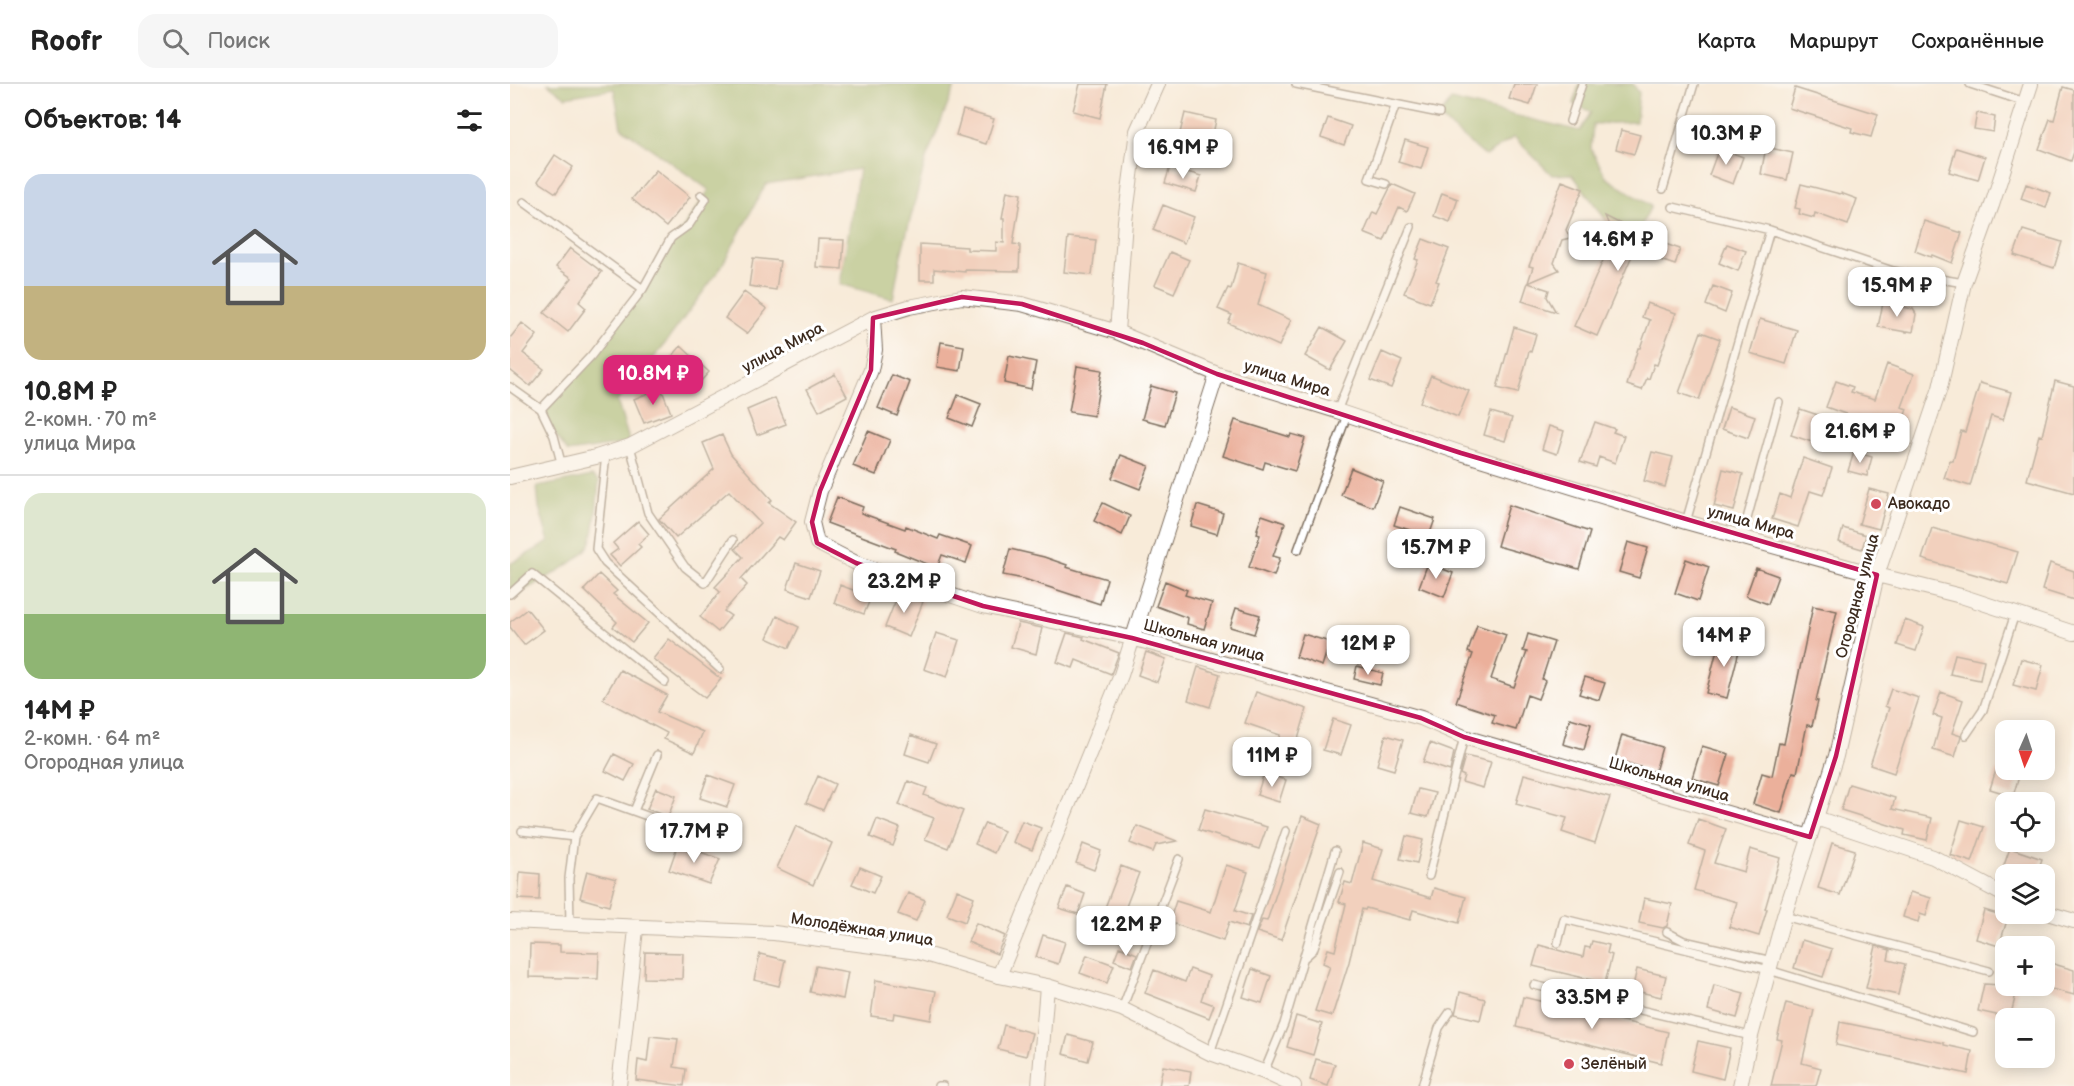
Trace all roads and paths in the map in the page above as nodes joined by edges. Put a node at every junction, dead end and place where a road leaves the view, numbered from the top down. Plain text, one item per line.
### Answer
1 (1158, 84) edge
2 (1296, 84) edge
3 (1582, 84) edge
4 (1694, 84) edge
5 (1970, 84) edge
6 (2031, 84) edge
7 (2025, 102) junction
8 (1396, 104) junction
9 (1439, 113) dead end
10 (1570, 121) dead end
11 (1386, 184) dead end
12 (1663, 189) dead end
13 (701, 195) dead end
14 (524, 202) dead end
15 (1673, 207) dead end
16 (1411, 227) dead end
17 (1770, 230) junction
18 (1964, 283) junction
19 (643, 289) junction
20 (873, 318) junction
21 (1117, 332) junction
22 (1217, 374) junction
23 (510, 387) edge
24 (1779, 402) dead end
25 (541, 410) junction
26 (1342, 413) junction
27 (630, 446) junction
28 (606, 454) junction
29 (562, 466) junction
30 (510, 477) edge
31 (1686, 522) junction
32 (1742, 537) junction
33 (734, 540) dead end
34 (1298, 550) dead end
35 (1877, 575) junction
36 (510, 594) edge
37 (2015, 614) junction
38 (2073, 629) edge
39 (1132, 638) junction
40 (720, 669) dead end
41 (665, 682) dead end
42 (1966, 735) dead end
43 (1464, 737) junction
44 (657, 755) dead end
45 (634, 812) junction
46 (1816, 818) junction
47 (522, 831) dead end
48 (1286, 831) dead end
49 (574, 837) junction
50 (1810, 837) junction
51 (708, 838) dead end
52 (1335, 851) dead end
53 (1179, 859) dead end
54 (1340, 872) dead end
55 (1429, 876) dead end
56 (1995, 890) edge
57 (2055, 915) edge
58 (1784, 916) junction
59 (510, 921) edge
60 (2074, 921) edge
61 (570, 924) junction
62 (636, 928) junction
63 (1667, 932) dead end
64 (1558, 943) dead end
65 (1304, 958) junction
66 (1770, 966) junction
67 (1989, 971) dead end
68 (999, 976) junction
69 (1534, 985) dead end
70 (1047, 986) junction
71 (1122, 1009) junction
72 (1450, 1012) dead end
73 (1973, 1032) dead end
74 (1751, 1036) junction
75 (1210, 1053) junction
76 (1264, 1072) junction
77 (619, 1086) edge
78 (938, 1086) edge
79 (943, 1086) edge
80 (1039, 1086) edge
81 (1294, 1086) edge
82 (1422, 1086) edge
83 (1740, 1086) edge

1 - 21 street
2 - 8 lane
3 - 10 lane
4 - 12 lane
5 - 7 lane
6 - 7 street, Огородная улица
7 - 18 street, Огородная улица
8 - 9 lane
8 - 11 lane
13 - 19 lane
14 - 19 lane
15 - 17 lane
16 - 26 lane
17 - 18 lane
17 - 31 lane
18 - 35 street, Огородная улица
19 - 25 lane
20 - 21 street, улица Мира
20 - 27 street, улица Мира
20 - 39 street, Школьная улица
21 - 22 street, улица Мира
22 - 26 street, улица Мира
22 - 39 street
23 - 25 lane
24 - 32 lane
25 - 29 lane
26 - 31 street, улица Мира
26 - 34 lane
27 - 28 street, улица Мира
27 - 33 lane
28 - 29 street, улица Мира
28 - 40 lane
29 - 30 street, улица Мира
31 - 32 street, улица Мира
32 - 35 street, улица Мира
35 - 37 street, улица Мира
35 - 46 street, Огородная улица
36 - 41 lane
37 - 38 street, улица Мира
37 - 42 lane
39 - 43 street, Школьная улица
39 - 68 street
43 - 50 street, Школьная улица
43 - 55 lane
44 - 45 lane
45 - 49 lane
45 - 51 lane
46 - 50 street, Огородная улица
46 - 56 street
47 - 49 lane
48 - 75 lane
49 - 61 lane
50 - 58 street, Огородная улица
52 - 65 lane
53 - 71 lane
54 - 65 lane
57 - 60 street
58 - 66 street, Огородная улица
58 - 67 lane
59 - 61 street, Молодёжная улица
61 - 62 street, Молодёжная улица
62 - 68 street, Молодёжная улица
62 - 77 street
63 - 66 lane
64 - 66 lane
65 - 76 lane
66 - 73 lane
66 - 74 street, Огородная улица
68 - 70 street, Молодёжная улица
69 - 74 lane
70 - 71 street, Молодёжная улица
70 - 80 street
71 - 75 street, Молодёжная улица
72 - 82 lane
74 - 83 street, Огородная улица
75 - 76 street, Молодёжная улица
76 - 81 street, Молодёжная улица
78 - 79 lane

